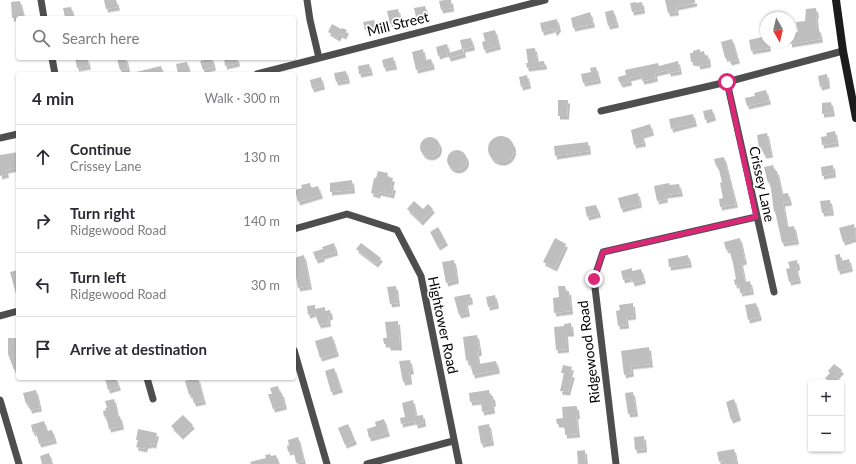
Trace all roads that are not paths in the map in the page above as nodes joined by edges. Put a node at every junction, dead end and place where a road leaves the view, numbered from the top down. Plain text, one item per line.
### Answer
1 (41, 0) edge
2 (307, 0) edge
3 (545, 0) edge
4 (836, 0) edge
5 (44, 16) edge
6 (843, 51) junction
7 (319, 58) junction
8 (52, 60) edge
9 (55, 72) edge
10 (265, 72) edge
11 (727, 82) junction
12 (601, 111) dead end
13 (856, 118) edge
14 (16, 134) edge
15 (0, 138) edge
16 (756, 217) junction
17 (296, 228) edge
18 (774, 292) dead end
19 (16, 312) edge
20 (0, 316) edge
21 (296, 357) edge
22 (148, 380) edge
23 (153, 399) dead end
24 (0, 400) edge
25 (453, 441) junction
26 (18, 464) edge
27 (327, 464) edge
28 (367, 464) edge
29 (459, 464) edge
30 (616, 464) edge

1 - 5 street
2 - 7 street
3 - 7 street, Mill Street
4 - 6 main road
6 - 11 street
6 - 13 main road
7 - 10 street, Mill Street
8 - 9 street
11 - 12 street
11 - 16 street, Crissey Lane
14 - 15 street
16 - 18 street, Crissey Lane
16 - 30 street, Ridgewood Road
17 - 25 street, Hightower Road
19 - 20 street
21 - 27 street
22 - 23 street
24 - 26 street
25 - 28 street
25 - 29 street, Hightower Road

